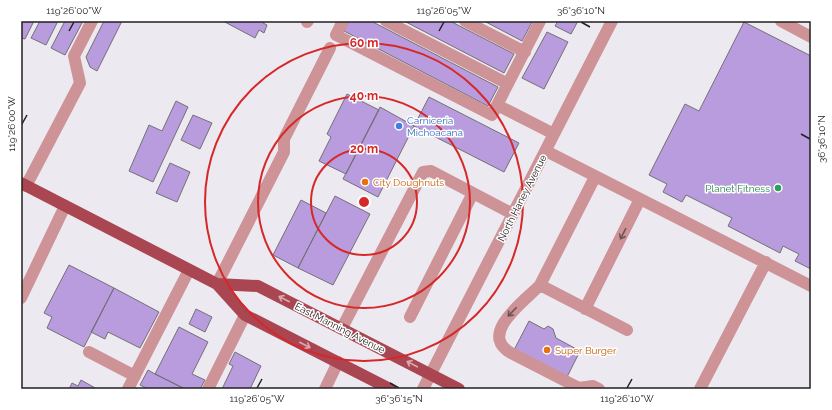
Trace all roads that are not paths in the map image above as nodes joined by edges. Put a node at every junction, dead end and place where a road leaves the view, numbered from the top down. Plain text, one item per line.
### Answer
1 (92, 21) edge
2 (343, 21) edge
3 (386, 21) edge
4 (465, 21) edge
5 (540, 21) edge
6 (612, 21) edge
7 (781, 21) edge
8 (811, 37) edge
9 (330, 48) dead end
10 (525, 52) junction
11 (508, 84) junction
12 (497, 105) junction
13 (554, 134) junction
14 (546, 151) junction
15 (595, 177) junction
16 (24, 185) edge
17 (473, 193) junction
18 (640, 199) junction
19 (65, 206) junction
20 (513, 214) junction
21 (766, 262) junction
22 (189, 270) junction
23 (217, 284) junction
24 (540, 285) junction
25 (811, 286) edge
26 (21, 298) edge
27 (585, 309) junction
28 (245, 315) junction
29 (410, 317) dead end
30 (342, 328) junction
31 (627, 330) dead end
32 (88, 352) dead end
33 (338, 362) junction
34 (430, 374) junction
35 (135, 376) junction
36 (596, 388) edge
37 (128, 389) edge
38 (208, 389) edge
39 (325, 389) edge
40 (390, 389) edge
41 (422, 389) edge
42 (459, 389) edge
43 (700, 389) edge

1 - 16 street
2 - 12 street
3 - 11 street
4 - 10 street
5 - 10 street
6 - 13 street, North Haney Avenue
7 - 8 street
9 - 23 street
10 - 11 street
11 - 12 street
12 - 13 street
13 - 14 street, North Haney Avenue
14 - 15 street
14 - 20 street, North Haney Avenue
15 - 18 street
15 - 24 street
16 - 19 main road, East Manning Avenue
17 - 20 street
17 - 29 street
17 - 30 street
18 - 21 street
18 -> 27 street
19 - 22 main road, East Manning Avenue
19 - 26 street
20 - 34 street, North Haney Avenue
21 - 25 street
21 - 43 street
22 - 23 main road, East Manning Avenue
22 - 35 street
23 - 28 main road, East Manning Avenue
30 -> 23 main road, East Manning Avenue
24 - 27 street
24 -> 36 street
27 - 31 street
28 -> 33 main road, East Manning Avenue
28 - 38 street
34 -> 30 main road, East Manning Avenue
32 - 35 street
33 - 39 street
33 - 40 main road, East Manning Avenue
34 - 41 street, North Haney Avenue
34 - 42 main road, East Manning Avenue
35 - 37 street

